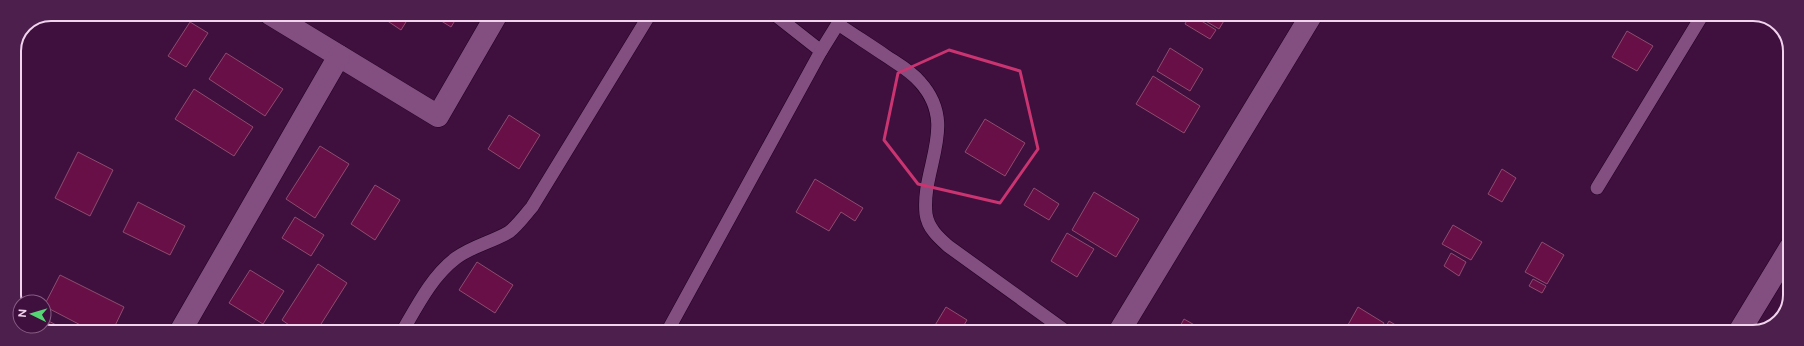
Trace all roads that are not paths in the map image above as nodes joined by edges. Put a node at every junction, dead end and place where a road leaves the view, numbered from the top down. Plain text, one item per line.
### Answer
1 (281, 21) edge
2 (493, 21) edge
3 (646, 21) edge
4 (783, 21) edge
5 (840, 21) edge
6 (844, 21) edge
7 (1305, 21) edge
8 (1699, 21) edge
9 (821, 51) junction
10 (338, 56) junction
11 (1597, 188) dead end
12 (1783, 260) edge
13 (184, 325) edge
14 (406, 325) edge
15 (671, 325) edge
16 (1057, 325) edge
17 (1123, 325) edge
18 (1743, 325) edge

1 - 10 street
2 - 10 street
3 - 14 lane
4 - 9 lane
5 - 9 lane
6 - 16 lane
7 - 17 street
8 - 11 lane
9 - 15 lane
10 - 13 street
12 - 18 street

